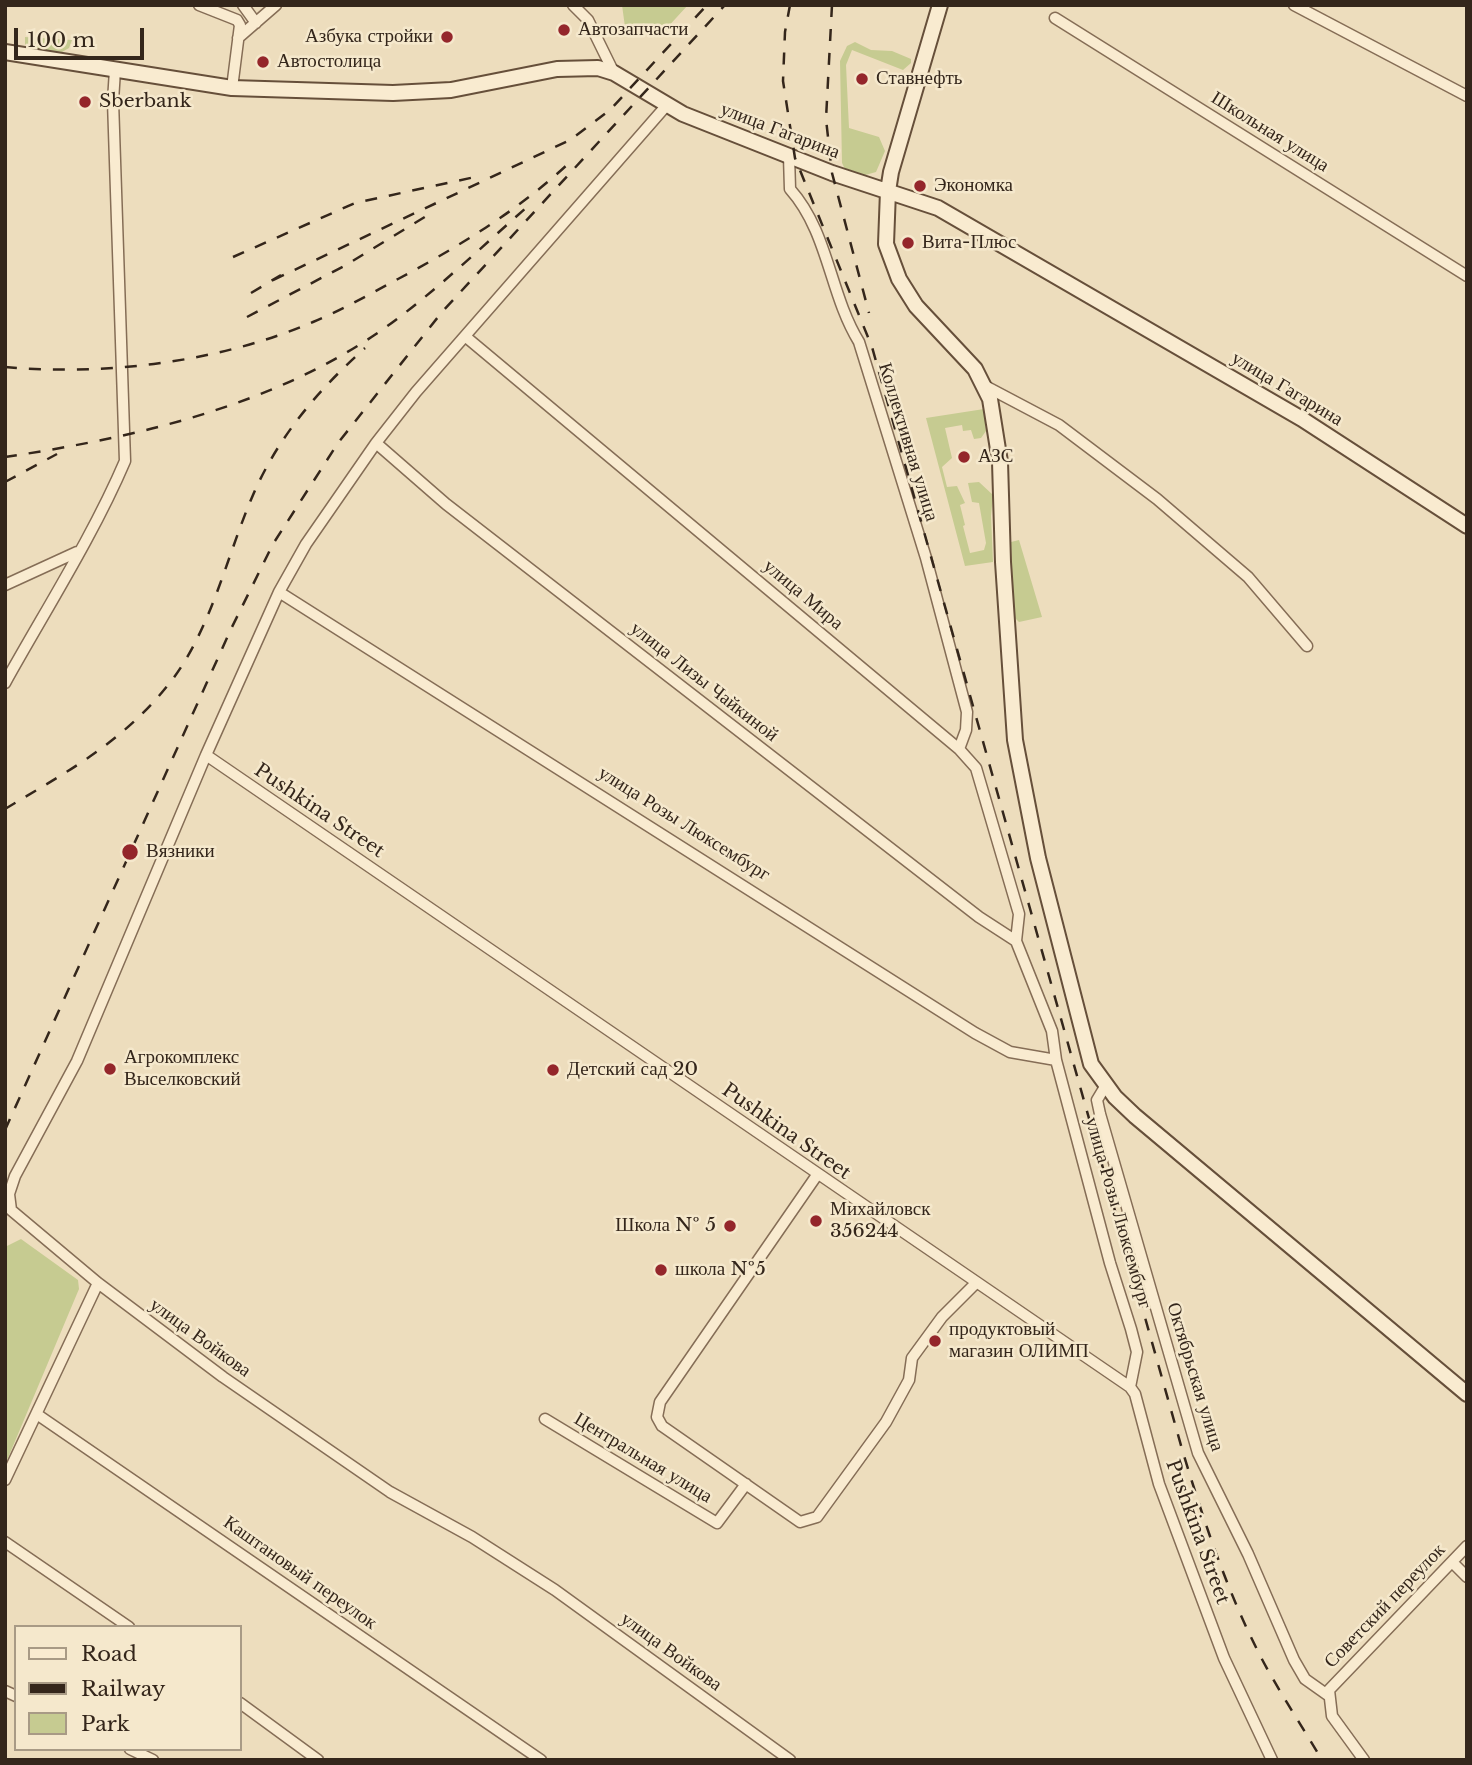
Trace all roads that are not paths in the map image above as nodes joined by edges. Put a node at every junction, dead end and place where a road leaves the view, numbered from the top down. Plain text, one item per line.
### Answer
1 (200, 5) edge
2 (243, 5) edge
3 (276, 5) edge
4 (573, 5) edge
5 (940, 5) edge
6 (1294, 5) edge
7 (1055, 18) dead end
8 (256, 23) junction
9 (238, 38) junction
10 (5, 52) edge
11 (115, 70) junction
12 (614, 73) junction
13 (232, 88) junction
14 (1467, 96) edge
15 (666, 106) junction
16 (789, 156) junction
17 (887, 191) junction
18 (1467, 276) edge
19 (466, 337) junction
20 (987, 387) junction
21 (376, 443) junction
22 (1467, 526) edge
23 (77, 552) junction
24 (5, 585) edge
25 (279, 592) junction
26 (1307, 646) dead end
27 (5, 683) edge
28 (959, 749) junction
29 (206, 755) junction
30 (1016, 942) junction
31 (1056, 1060) junction
32 (1106, 1085) junction
33 (817, 1175) junction
34 (98, 1283) junction
35 (975, 1284) junction
36 (1130, 1387) junction
37 (1467, 1394) edge
38 (38, 1415) junction
39 (545, 1419) dead end
40 (5, 1480) edge
41 (746, 1484) junction
42 (5, 1542) edge
43 (1467, 1546) edge
44 (1452, 1562) junction
45 (1467, 1577) edge
46 (126, 1625) edge
47 (1329, 1693) junction
48 (242, 1704) edge
49 (134, 1751) edge
50 (1269, 1759) edge
51 (153, 1760) edge
52 (318, 1760) edge
53 (541, 1760) edge
54 (790, 1760) edge
55 (1364, 1760) edge

1 - 9 street
2 - 8 street
3 - 8 street
4 - 12 street
5 - 17 main road, улица Розы Люксембург
6 - 14 street
7 - 18 street, Школьная улица
8 - 9 street
9 - 13 street
10 - 11 main road, улица Гагарина
11 - 13 main road, улица Гагарина
11 - 23 street
12 - 13 main road, улица Гагарина
12 - 15 main road, улица Гагарина
15 - 16 main road, улица Гагарина
15 - 19 street
16 - 17 main road, улица Гагарина
16 - 28 street, Коллективная улица
17 - 20 main road, улица Розы Люксембург
17 - 22 main road, улица Гагарина
19 - 21 street
19 - 28 street, улица Мира
20 - 26 street
20 - 32 main road, улица Розы Люксембург
21 - 25 street
21 - 30 street, улица Лизы Чайкиной
23 - 24 street
23 - 27 street
25 - 29 street
25 - 31 street, улица Розы Люксембург
28 - 30 street, улица Мира
29 - 33 street, Pushkina Street
29 - 34 street, улица Войкова
30 - 31 street
31 - 36 street, улица Розы Люксембург
32 - 37 main road, улица Розы Люксембург
32 - 47 street, Октябрьская улица
33 - 35 street, Pushkina Street
33 - 41 street
34 - 38 street
34 - 54 street, улица Войкова
35 - 36 street, Pushkina Street
35 - 41 street
36 - 50 street, Pushkina Street
38 - 40 street
38 - 53 street, Каштановый переулок
39 - 41 street, Центральная улица
42 - 46 street
43 - 44 street, Советский переулок
44 - 45 street
44 - 47 street, Советский переулок
47 - 55 street
48 - 52 street
49 - 51 street

